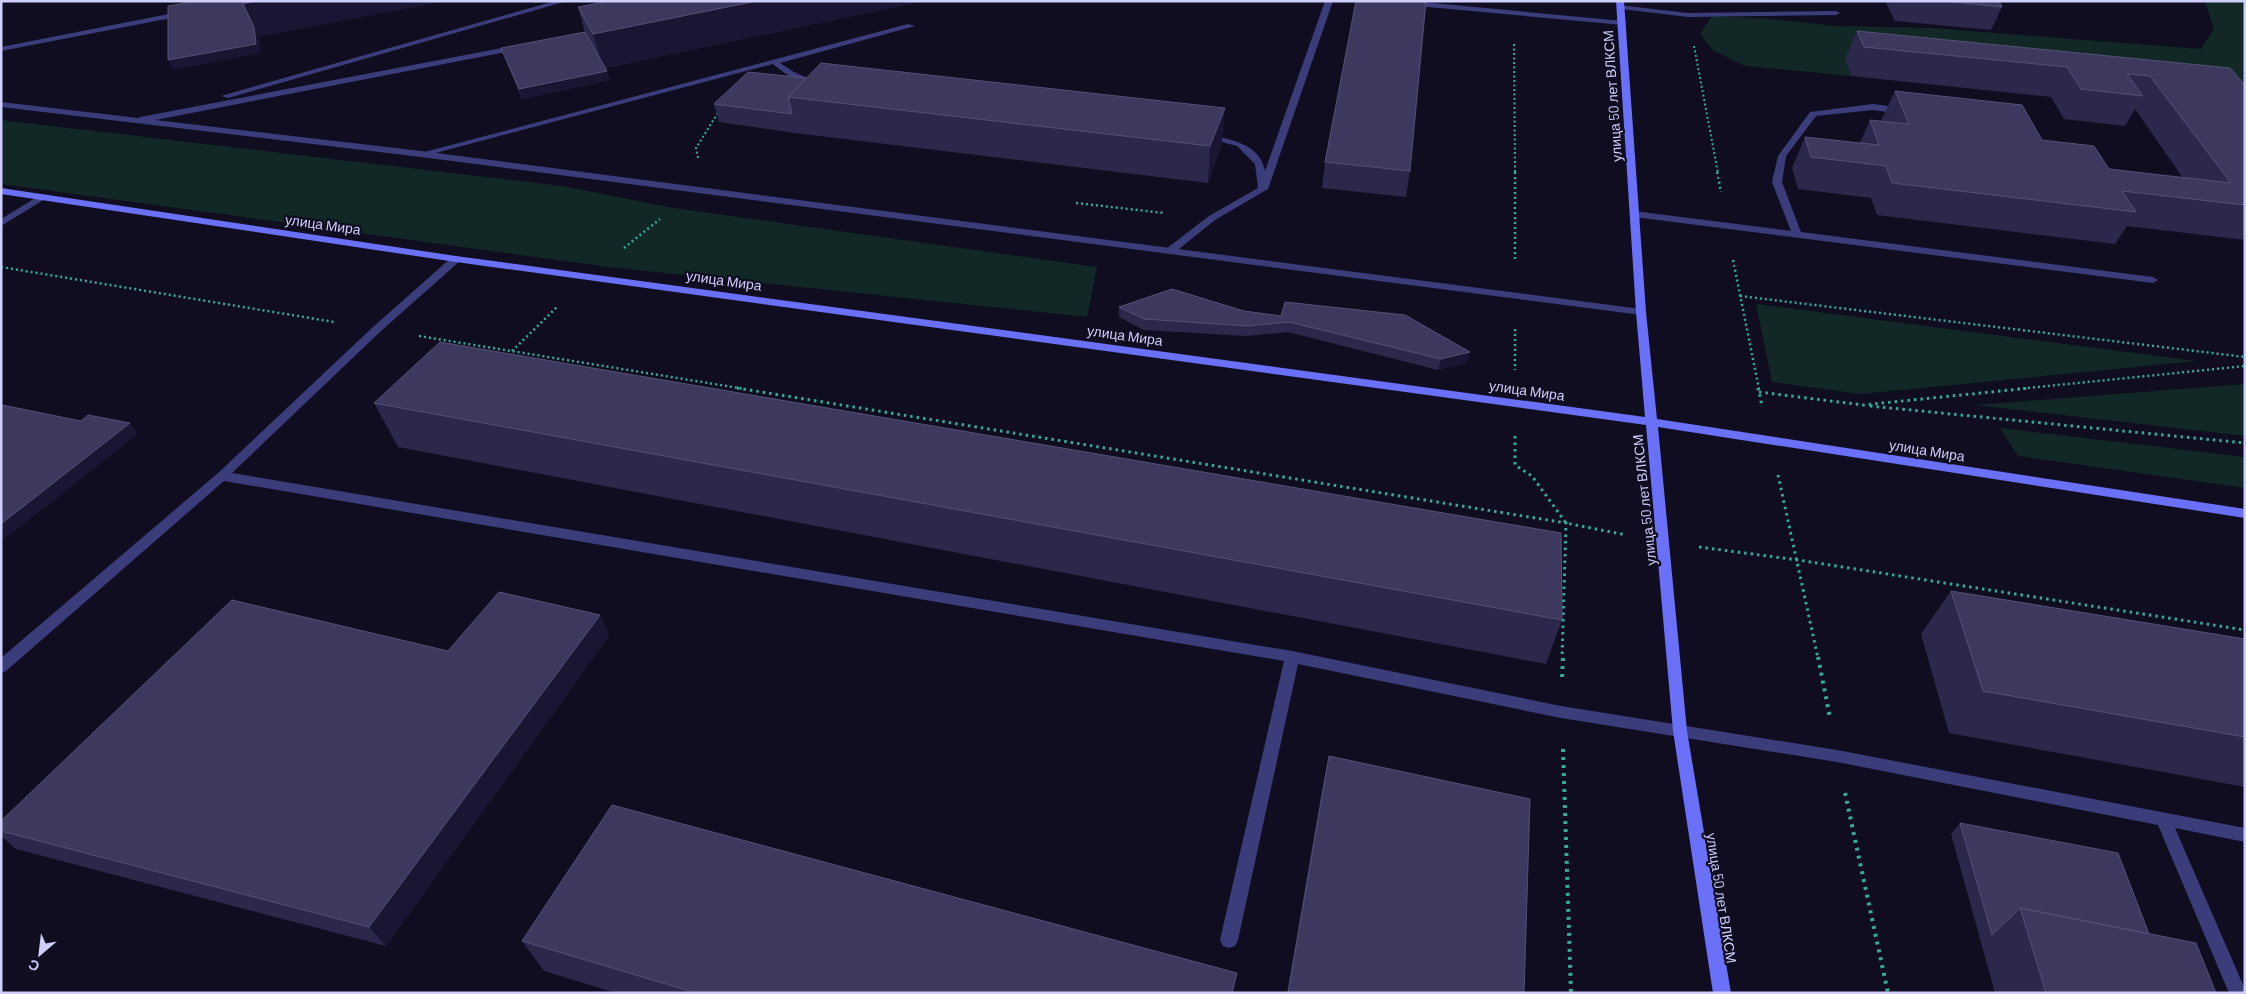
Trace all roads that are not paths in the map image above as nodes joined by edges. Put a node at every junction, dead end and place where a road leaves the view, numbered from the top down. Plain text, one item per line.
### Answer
1 (564, 1) edge
2 (1329, 1) edge
3 (1384, 1) edge
4 (1620, 4) edge
5 (195, 11) edge
6 (1836, 13) dead end
7 (1623, 23) junction
8 (911, 26) dead end
9 (523, 46) edge
10 (1, 49) edge
11 (776, 62) junction
12 (818, 86) edge
13 (1, 104) edge
14 (1911, 112) edge
15 (140, 120) junction
16 (1197, 136) edge
17 (421, 154) junction
18 (1264, 189) junction
19 (1, 191) edge
20 (42, 197) junction
21 (1634, 214) junction
22 (1, 223) edge
23 (1797, 235) junction
24 (1170, 251) junction
25 (456, 259) junction
26 (2153, 280) dead end
27 (1640, 312) junction
28 (1651, 422) junction
29 (222, 476) junction
30 (2245, 514) edge
31 (1292, 657) junction
32 (1, 667) edge
33 (1680, 731) junction
34 (2163, 819) junction
35 (2245, 835) edge
36 (1229, 940) dead end
37 (1722, 993) edge
38 (2238, 993) edge

1 - 15 street
2 - 18 street
3 - 7 street
4 - 6 street
4 - 7 street, улица 50 лет ВЛКСМ
5 - 10 street
7 - 21 street, улица 50 лет ВЛКСМ
8 - 11 street
9 - 15 street
11 - 12 street
11 - 17 street
13 - 15 street
14 - 23 street
15 - 17 street
16 - 18 street
17 - 24 street
18 - 24 street
19 - 20 street, улица Мира
20 - 22 street
20 - 25 street, улица Мира
21 - 23 street
21 - 27 street, улица 50 лет ВЛКСМ
23 - 26 street
24 - 27 street
25 - 28 street, улица Мира
25 - 29 street
27 - 28 street, улица 50 лет ВЛКСМ
28 - 30 street, улица Мира
28 - 33 street, улица 50 лет ВЛКСМ
29 - 31 street
29 - 32 street
31 - 33 street
31 - 36 street
33 - 34 street
33 - 37 street, улица 50 лет ВЛКСМ
34 - 35 street
34 - 38 street

